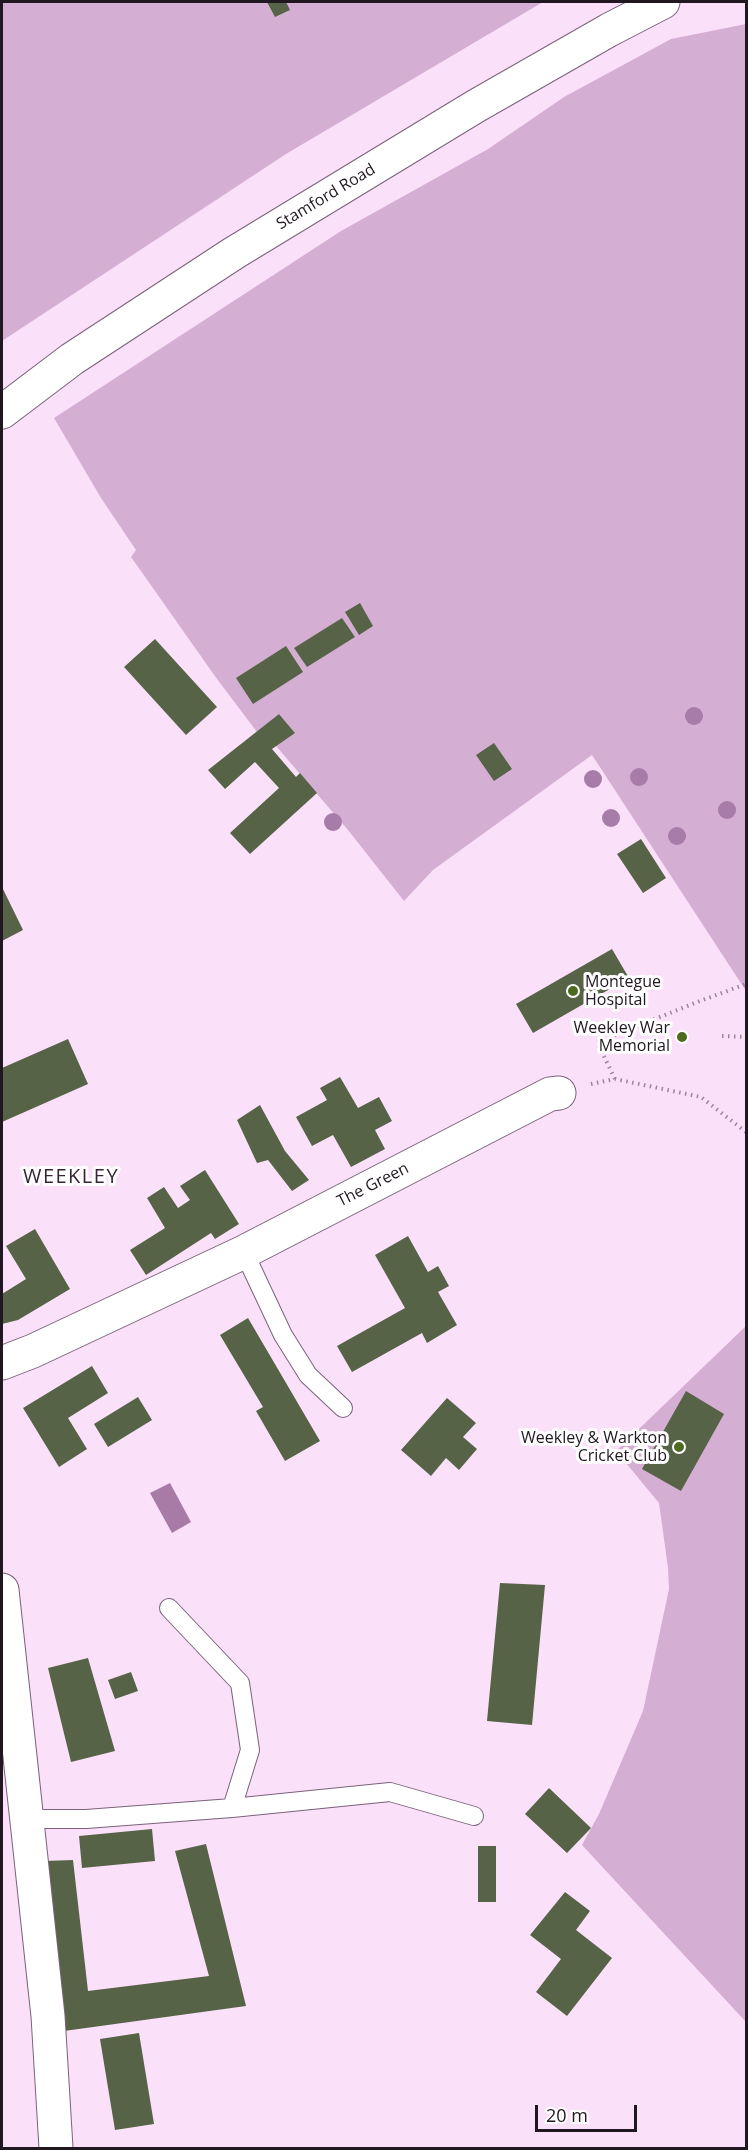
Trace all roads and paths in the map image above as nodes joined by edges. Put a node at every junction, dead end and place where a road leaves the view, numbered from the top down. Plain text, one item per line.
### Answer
1 (663, 2) edge
2 (2, 412) edge
3 (747, 984) edge
4 (722, 1036) dead end
5 (747, 1037) edge
6 (615, 1079) junction
7 (559, 1093) joint
8 (747, 1132) edge
9 (244, 1252) junction
10 (2, 1363) edge
11 (343, 1408) dead end
12 (2, 1590) edge
13 (169, 1608) dead end
14 (231, 1808) junction
15 (474, 1816) dead end
16 (26, 1819) junction
17 (56, 2148) edge

1 - 2 street, Stamford Road
3 - 6 path
4 - 5 path
6 - 7 path
6 - 8 path
7 - 9 street, The Green
9 - 10 street, The Green
9 - 11 lane
12 - 16 street
13 - 14 lane
14 - 15 lane
14 - 16 lane
16 - 17 street

